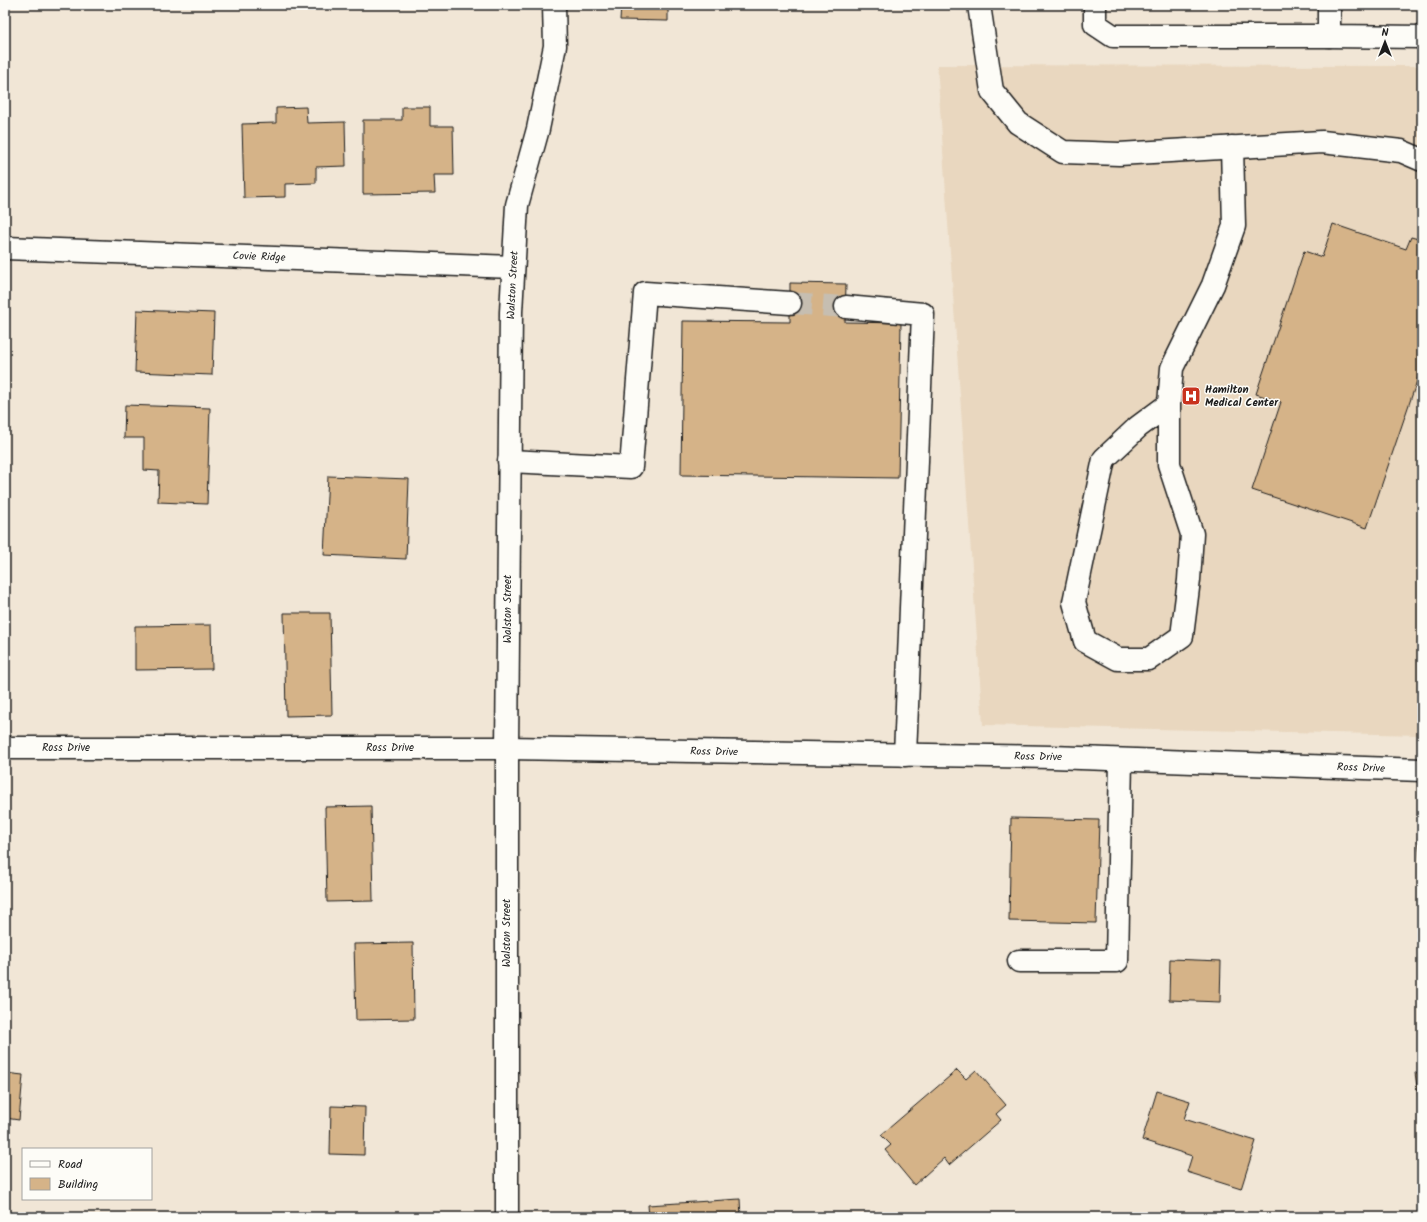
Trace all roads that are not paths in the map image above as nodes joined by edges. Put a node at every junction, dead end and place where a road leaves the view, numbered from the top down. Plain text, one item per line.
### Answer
1 (554, 5) edge
2 (979, 5) edge
3 (1095, 5) edge
4 (1329, 5) edge
5 (1329, 36) junction
6 (1422, 37) edge
7 (1232, 147) junction
8 (1422, 160) edge
9 (5, 248) edge
10 (513, 266) junction
11 (790, 303) tunnel mouth
12 (846, 307) tunnel mouth
13 (1169, 404) junction
14 (510, 461) junction
15 (5, 748) edge
16 (507, 748) junction
17 (905, 755) junction
18 (1121, 760) junction
19 (1422, 770) edge
20 (1019, 961) dead end
21 (507, 1217) edge

1 - 10 street, Walston Street
2 - 7 street
3 - 5 street
4 - 5 street
5 - 6 street
7 - 8 street
7 - 13 street
9 - 10 street, Covie Ridge
10 - 14 street, Walston Street
11 - 14 street
12 - 17 street
13 - 13 street
14 - 16 street, Walston Street
15 - 16 street, Ross Drive
16 - 17 street, Ross Drive
16 - 21 street, Walston Street
17 - 18 street, Ross Drive
18 - 19 street, Ross Drive
18 - 20 street

